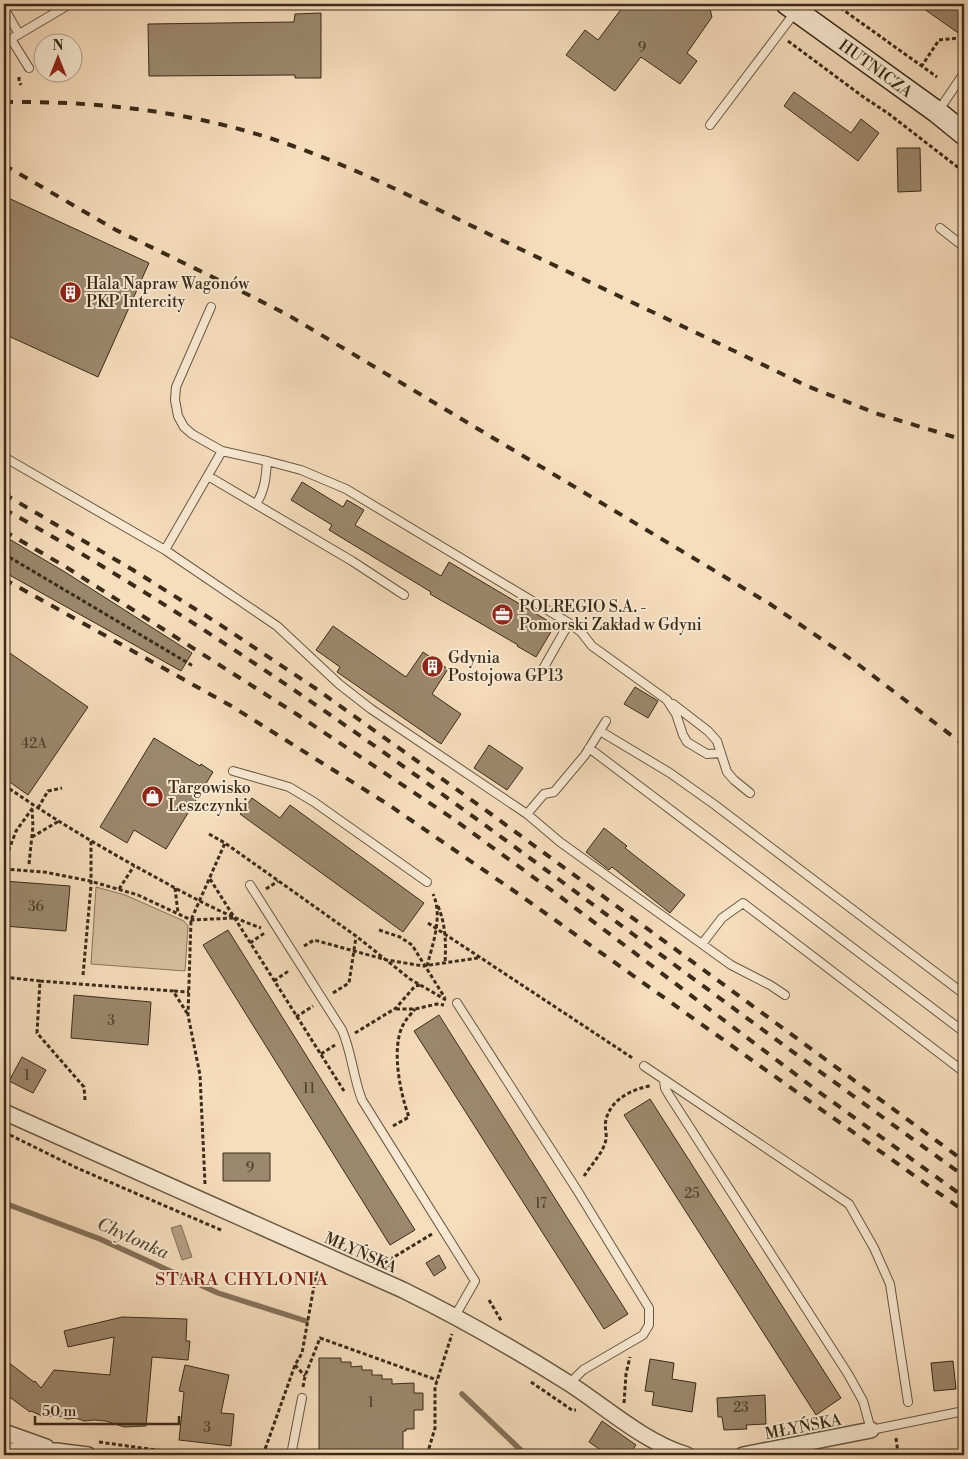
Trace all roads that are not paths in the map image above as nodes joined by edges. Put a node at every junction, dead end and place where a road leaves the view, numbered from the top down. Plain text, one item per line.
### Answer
1 (70, 4) edge
2 (791, 7) edge
3 (4, 8) edge
4 (19, 34) junction
5 (7, 41) edge
6 (29, 68) dead end
7 (964, 72) edge
8 (937, 112) junction
9 (710, 125) dead end
10 (964, 134) edge
11 (940, 228) dead end
12 (964, 247) edge
13 (211, 307) dead end
14 (222, 451) junction
15 (4, 457) edge
16 (267, 461) junction
17 (208, 476) junction
18 (256, 504) junction
19 (165, 550) junction
20 (404, 595) dead end
21 (569, 623) junction
22 (544, 667) dead end
23 (667, 700) junction
24 (606, 721) dead end
25 (600, 730) junction
26 (589, 748) junction
27 (721, 753) junction
28 (233, 771) dead end
29 (750, 793) dead end
30 (527, 814) junction
31 (427, 882) road end
32 (250, 885) dead end
33 (702, 944) junction
34 (964, 994) edge
35 (785, 995) dead end
36 (457, 1003) dead end
37 (964, 1032) edge
38 (644, 1066) road end
39 (964, 1072) edge
40 (665, 1084) junction
41 (4, 1112) edge
42 (455, 1316) junction
43 (570, 1384) junction
44 (302, 1398) dead end
45 (908, 1402) dead end
46 (964, 1411) edge
47 (871, 1430) junction
48 (4, 1432) edge
49 (4, 1451) edge
50 (56, 1451) junction
51 (88, 1455) edge
52 (291, 1455) edge
53 (687, 1455) edge
54 (743, 1455) edge

1 - 4 lane
2 - 8 main road, HUTNICZA
2 - 9 lane
3 - 4 lane
4 - 5 lane
5 - 6 lane
7 - 8 lane
8 - 10 main road, HUTNICZA
11 - 12 lane
13 - 14 lane
14 - 16 lane
14 - 17 lane
15 - 19 lane
16 - 18 lane
16 - 21 lane
17 - 18 lane
17 - 19 lane
18 - 20 lane
19 - 30 lane
21 - 22 lane
21 - 23 lane
23 - 27 lane
23 - 27 lane
24 - 25 lane
25 - 26 lane
25 - 34 lane
26 - 30 lane
26 - 37 lane
27 - 29 lane
28 - 31 lane
30 - 33 lane
32 - 42 lane
33 - 35 lane
33 - 39 lane
36 - 43 lane
38 - 40 lane
40 - 45 lane
40 - 47 lane
41 - 42 street, MŁYŃSKA
42 - 43 street, MŁYŃSKA
43 - 53 street, MŁYŃSKA
44 - 52 lane
46 - 47 lane
47 - 54 street, MŁYŃSKA
48 - 50 street
49 - 50 street
50 - 51 street

